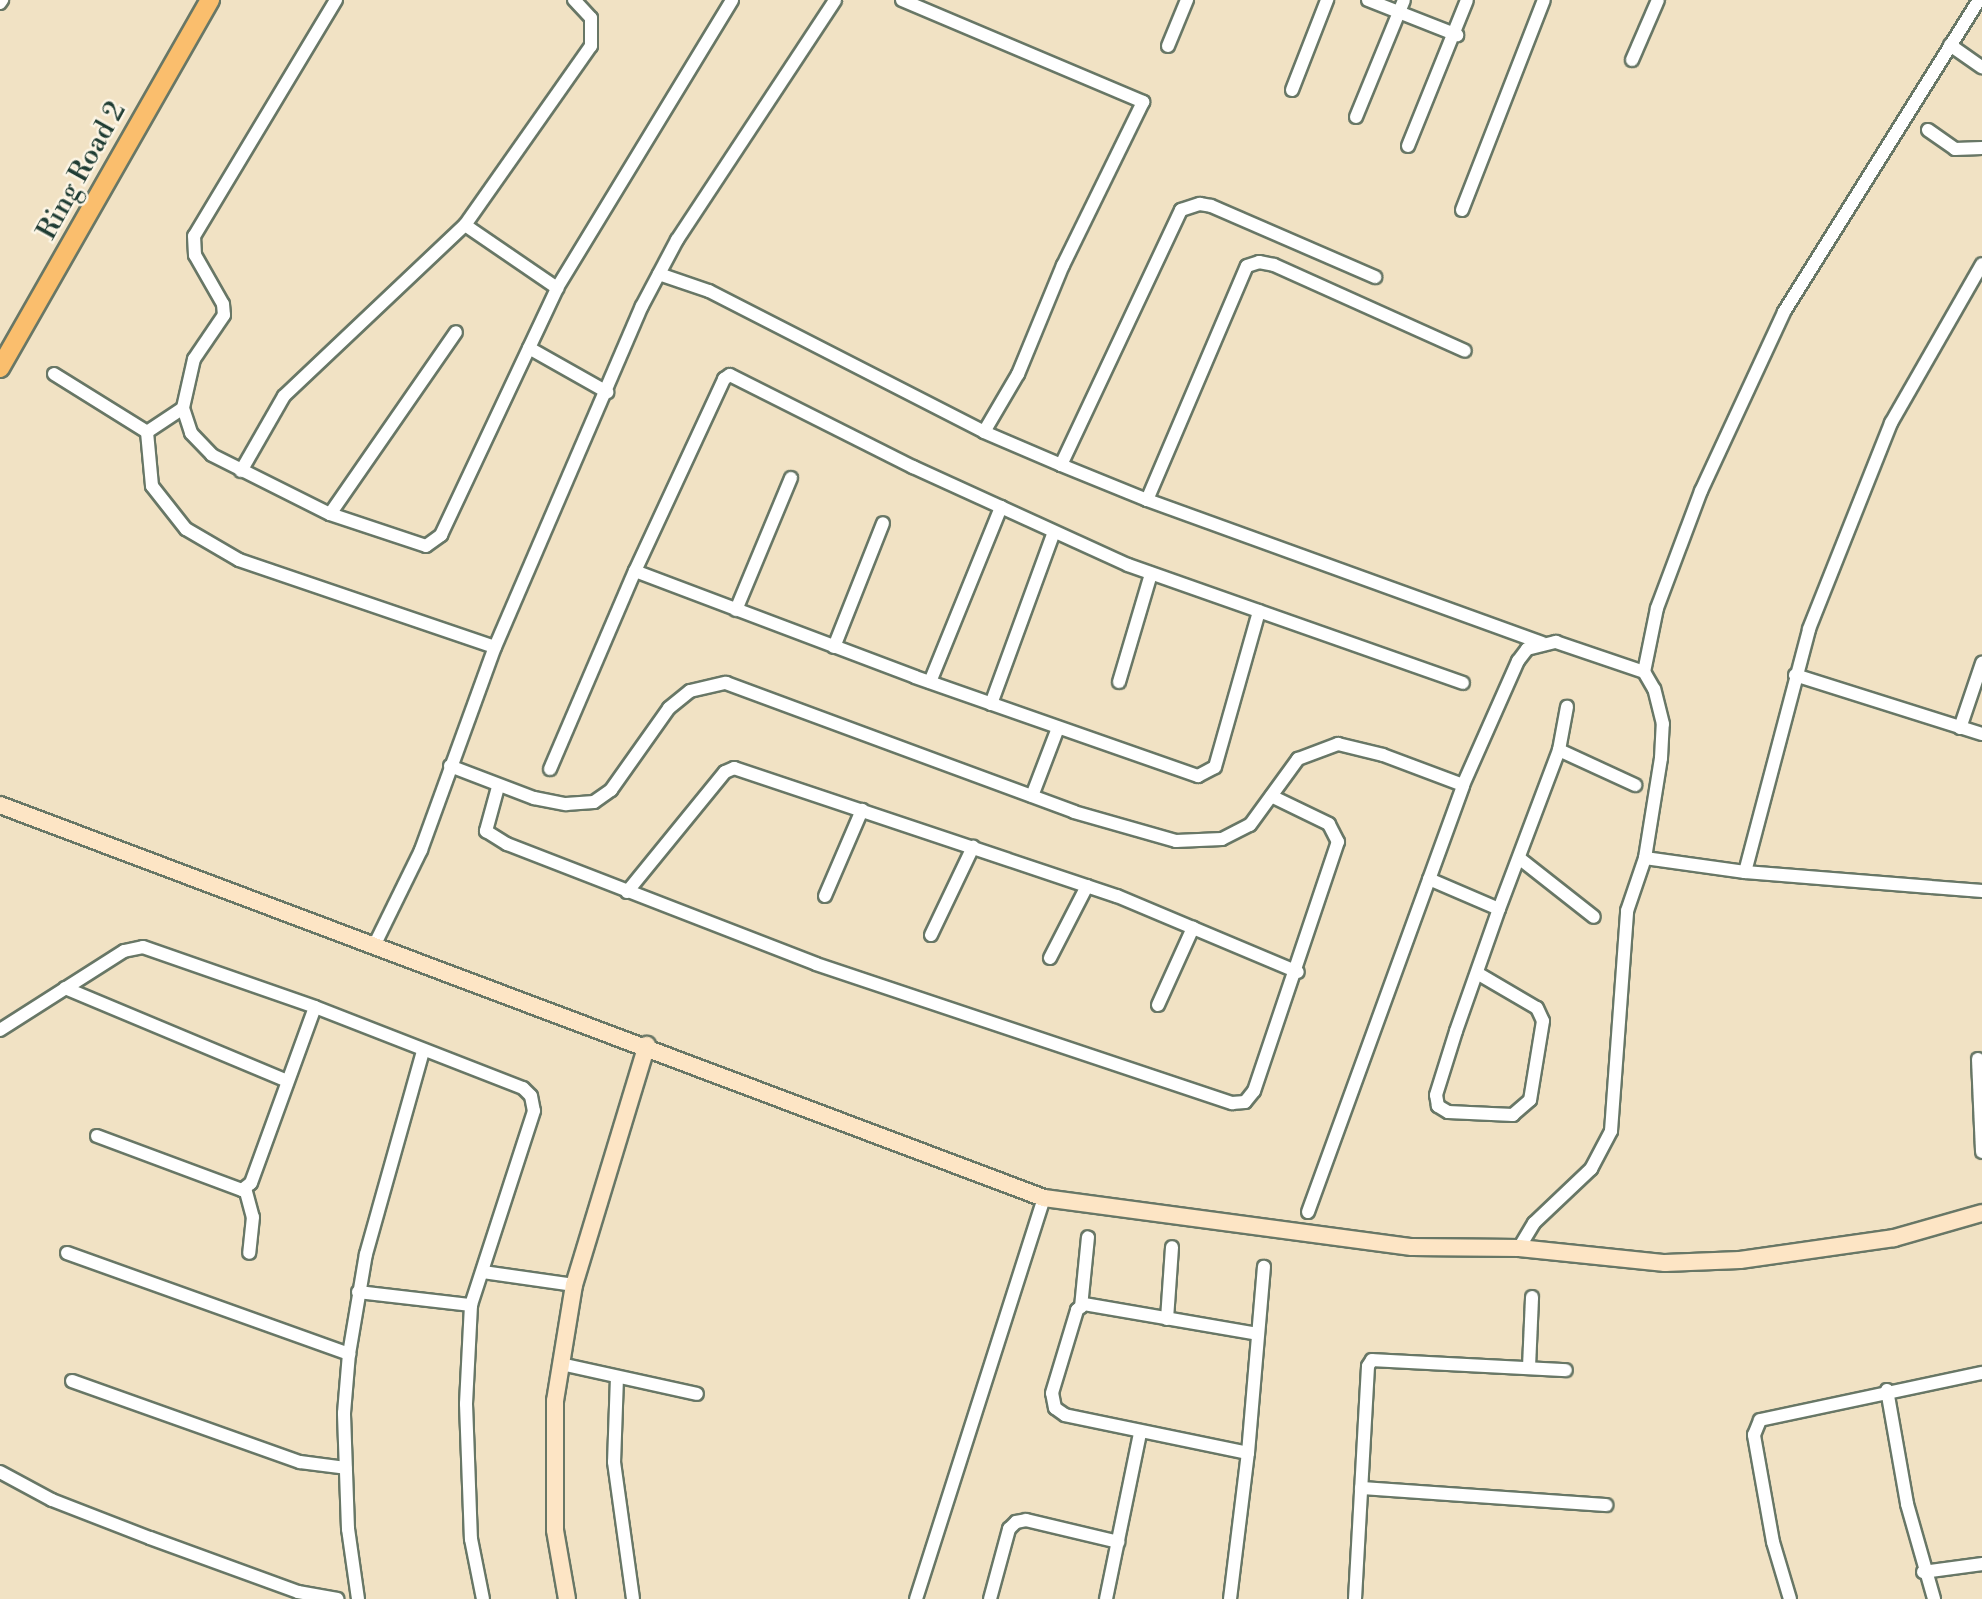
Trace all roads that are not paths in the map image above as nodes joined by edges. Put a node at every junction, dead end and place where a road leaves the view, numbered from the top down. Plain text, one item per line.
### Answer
1 (210, 0) edge
2 (336, 0) edge
3 (574, 0) edge
4 (732, 0) edge
5 (835, 0) edge
6 (902, 0) edge
7 (1187, 0) edge
8 (1327, 0) edge
9 (1368, 0) edge
10 (1404, 0) edge
11 (1467, 0) edge
12 (1544, 0) edge
13 (1658, 0) edge
14 (1979, 0) edge
15 (1399, 13) junction
16 (1457, 35) junction
17 (1950, 45) junction
18 (1168, 46) dead end
19 (1632, 60) dead end
20 (1982, 67) edge
21 (1292, 90) dead end
22 (1356, 117) dead end
23 (1928, 130) dead end
24 (1408, 146) dead end
25 (1982, 148) edge
26 (1462, 210) dead end
27 (465, 225) junction
28 (1982, 264) edge
29 (659, 274) junction
30 (1375, 277) dead end
31 (557, 288) junction
32 (456, 331) dead end
33 (529, 348) junction
34 (1465, 351) dead end
35 (0, 368) edge
36 (54, 374) dead end
37 (607, 393) junction
38 (183, 408) junction
39 (147, 432) junction
40 (984, 432) junction
41 (1061, 465) junction
42 (241, 471) junction
43 (791, 478) dead end
44 (1147, 500) junction
45 (1001, 507) junction
46 (330, 514) junction
47 (883, 523) dead end
48 (1054, 532) junction
49 (635, 571) junction
50 (1151, 574) junction
51 (736, 610) junction
52 (1259, 611) junction
53 (1542, 643) junction
54 (495, 647) junction
55 (835, 647) junction
56 (1982, 663) edge
57 (1644, 672) junction
58 (1795, 675) junction
59 (930, 682) junction
60 (1119, 682) dead end
61 (1463, 683) dead end
62 (991, 704) junction
63 (1567, 707) dead end
64 (1058, 728) junction
65 (1960, 728) junction
66 (1982, 734) edge
67 (1559, 750) junction
68 (450, 766) junction
69 (550, 769) dead end
70 (1463, 785) junction
71 (1635, 785) dead end
72 (498, 787) junction
73 (1032, 796) junction
74 (1271, 796) junction
75 (0, 805) edge
76 (862, 810) junction
77 (972, 848) junction
78 (1519, 858) junction
79 (1645, 858) junction
80 (1745, 872) junction
81 (1429, 879) junction
82 (1087, 886) junction
83 (1982, 891) edge
84 (626, 892) junction
85 (825, 896) dead end
86 (1499, 909) junction
87 (1594, 916) dead end
88 (1193, 928) junction
89 (931, 935) dead end
90 (374, 946) junction
91 (1050, 958) dead end
92 (1298, 972) junction
93 (1477, 973) junction
94 (65, 988) junction
95 (1158, 1005) dead end
96 (315, 1007) junction
97 (0, 1030) edge
98 (647, 1045) junction
99 (423, 1051) junction
100 (1978, 1059) dead end
101 (287, 1081) junction
102 (96, 1136) dead end
103 (1982, 1152) edge
104 (245, 1188) junction
105 (1044, 1198) junction
106 (1308, 1212) dead end
107 (1982, 1213) edge
108 (1088, 1237) dead end
109 (1172, 1247) dead end
110 (1519, 1248) junction
111 (67, 1253) dead end
112 (249, 1253) dead end
113 (1264, 1267) dead end
114 (483, 1272) junction
115 (574, 1285) junction
116 (358, 1292) junction
117 (1532, 1297) dead end
118 (471, 1305) junction
119 (1081, 1307) junction
120 (1167, 1319) junction
121 (1256, 1334) junction
122 (349, 1354) junction
123 (561, 1364) junction
124 (1529, 1367) junction
125 (1566, 1370) dead end
126 (1982, 1373) edge
127 (617, 1377) junction
128 (72, 1381) dead end
129 (1888, 1390) junction
130 (697, 1394) dead end
131 (1140, 1434) junction
132 (1248, 1453) junction
133 (346, 1468) junction
134 (0, 1472) edge
135 (1360, 1488) junction
136 (1606, 1505) dead end
137 (1118, 1542) junction
138 (1982, 1564) edge
139 (1923, 1572) junction
140 (358, 1598) edge
141 (338, 1599) edge
142 (483, 1599) edge
143 (567, 1599) edge
144 (633, 1599) edge
145 (916, 1599) edge
146 (990, 1599) edge
147 (1106, 1599) edge
148 (1230, 1599) edge
149 (1355, 1599) edge
150 (1790, 1599) edge
151 (1934, 1599) edge

1 - 35 main road, Ring Road 2
2 - 38 street
3 - 27 street
4 - 31 street
5 - 29 street
6 - 40 street
7 - 18 street
8 - 21 street
9 - 15 street
10 - 15 street
11 - 16 street
12 - 26 street
13 - 19 street
14 - 17 street
15 - 16 street
15 - 22 street
16 - 24 street
17 - 20 street
17 - 57 street
23 - 25 street
27 - 31 street
27 - 42 street
28 - 58 street
29 - 37 street
29 - 40 street
30 - 41 street
31 - 33 street
32 - 46 street
33 - 37 street
33 - 46 street
34 - 44 street
36 - 39 street
37 - 54 street
38 - 39 street
38 - 42 street
39 - 54 street
40 - 41 street
41 - 44 street
42 - 46 street
43 - 51 street
44 - 53 street
45 - 48 street
45 - 49 street
45 - 59 street
47 - 55 street
48 - 50 street
48 - 62 street
49 - 51 street
49 - 69 street
50 - 52 street
50 - 60 street
51 - 55 street
52 - 61 street
52 - 64 street
53 - 57 street
53 - 70 street
54 - 68 street
55 - 59 street
56 - 65 street
57 - 79 street
58 - 65 street
58 - 80 street
59 - 62 street
62 - 64 street
63 - 67 street
64 - 73 street
65 - 66 street
67 - 71 street
67 - 78 street
68 - 72 street
68 - 90 street
70 - 74 street
70 - 81 street
72 - 73 street
72 - 84 street
73 - 74 street
74 - 92 street
75 - 90 street
76 - 77 street
76 - 84 street
76 - 85 street
77 - 82 street
77 - 89 street
78 - 86 street
78 - 87 street
79 - 80 street
79 - 110 street
80 - 83 street
81 - 86 street
81 - 106 street
82 - 88 street
82 - 91 street
84 - 92 street
86 - 93 street
88 - 92 street
88 - 95 street
90 - 98 street
93 - 93 street
94 - 96 street
94 - 97 street
94 - 101 street
96 - 99 street
96 - 101 street
98 - 105 street
98 - 115 street
99 - 114 street
99 - 116 street
100 - 103 street
101 - 104 street
102 - 104 street
104 - 112 street
105 - 110 street
105 - 145 street
107 - 110 street
108 - 119 street
109 - 120 street
111 - 122 street
113 - 121 street
114 - 115 street
114 - 118 street
115 - 123 street
116 - 118 street
116 - 122 street
117 - 124 street
118 - 142 street
119 - 120 street
119 - 131 street
120 - 121 street
121 - 132 street
122 - 133 street
123 - 127 street
123 - 143 street
124 - 125 street
124 - 135 street
126 - 129 street
127 - 130 street
127 - 144 street
128 - 133 street
129 - 139 street
129 - 150 street
131 - 132 street
131 - 137 street
132 - 148 street
133 - 140 street
134 - 141 street
135 - 136 street
135 - 149 street
137 - 146 street
137 - 147 street
138 - 139 street
139 - 151 street
140 - 141 street

